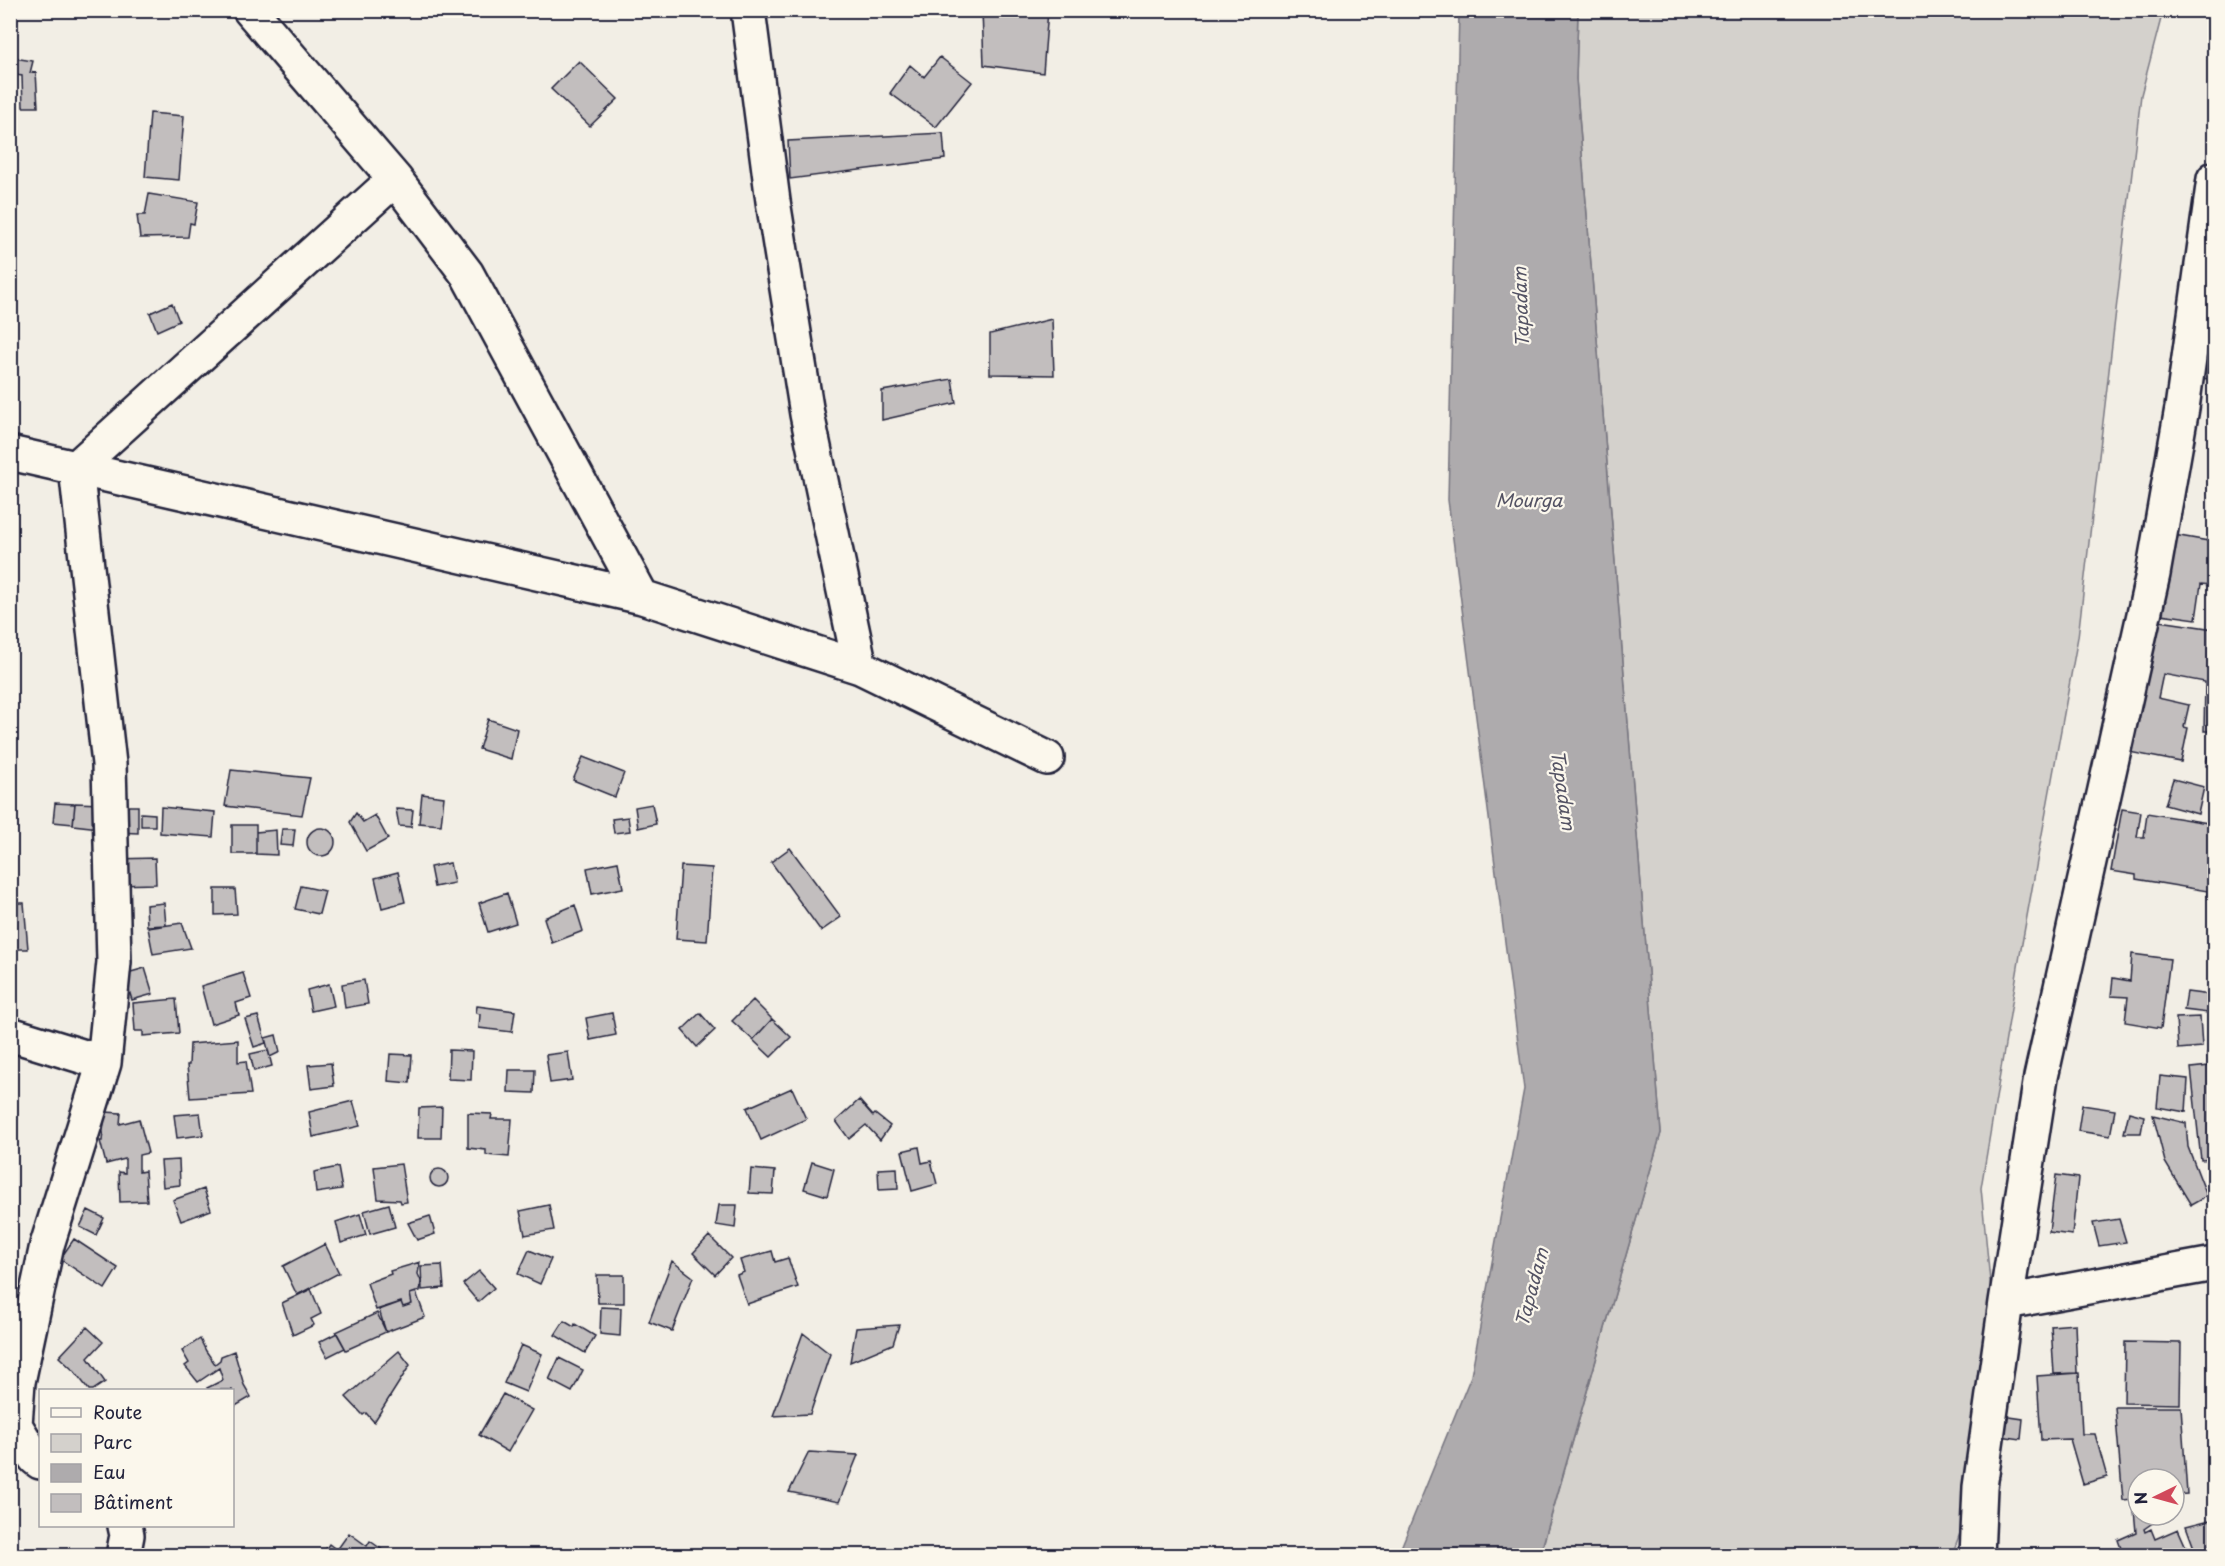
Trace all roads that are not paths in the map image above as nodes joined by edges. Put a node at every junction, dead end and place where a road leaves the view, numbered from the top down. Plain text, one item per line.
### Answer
1 (250, 10) edge
2 (748, 10) edge
3 (2214, 178) edge
4 (395, 179) junction
5 (10, 453) edge
6 (76, 468) junction
7 (642, 597) junction
8 (860, 668) junction
9 (1047, 758) dead end
10 (10, 1034) edge
11 (104, 1063) junction
12 (2214, 1264) edge
13 (2006, 1302) junction
14 (39, 1461) edge
15 (125, 1527) edge
16 (123, 1556) edge
17 (1977, 1556) edge

1 - 4 street
2 - 8 street
3 - 13 street
4 - 6 street
4 - 7 street
5 - 6 street
6 - 7 street
6 - 11 street
7 - 8 street
8 - 9 street
10 - 11 street
11 - 14 street
12 - 13 street
13 - 17 street
15 - 16 street

